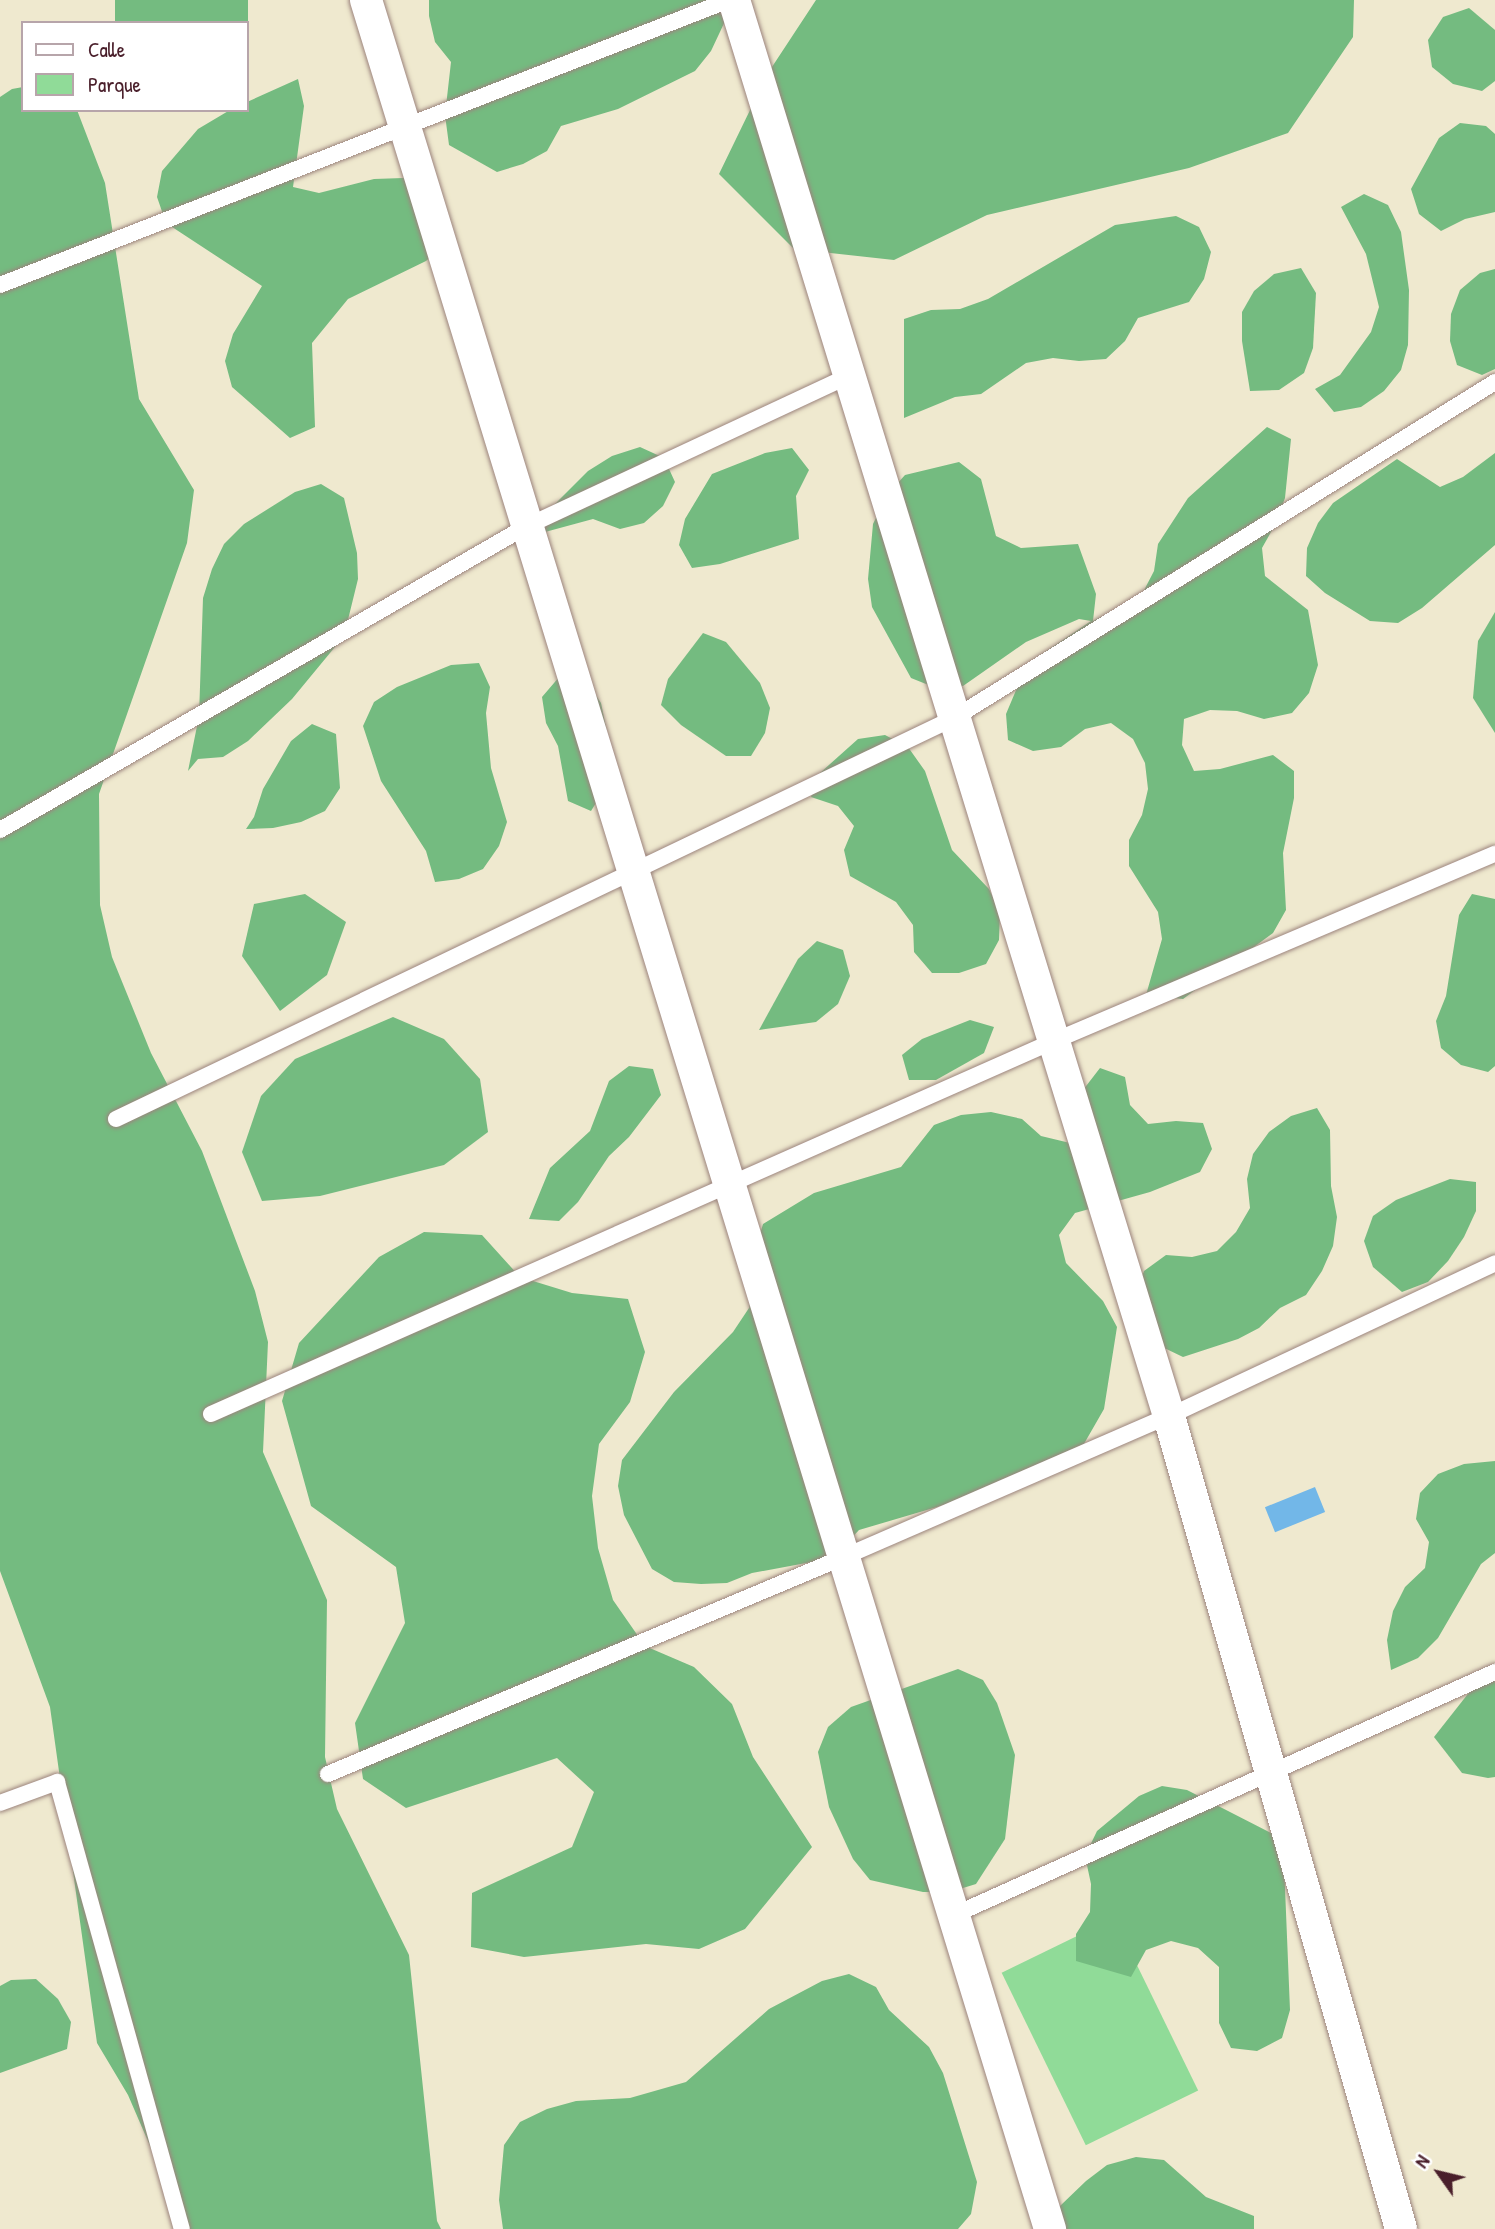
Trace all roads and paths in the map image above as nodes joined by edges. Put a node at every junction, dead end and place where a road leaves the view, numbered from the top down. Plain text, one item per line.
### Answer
1 (366, 0) edge
2 (729, 0) edge
3 (734, 0) edge
4 (405, 127) junction
5 (0, 285) edge
6 (849, 376) junction
7 (1495, 382) edge
8 (527, 526) junction
9 (954, 718) junction
10 (0, 830) edge
11 (1495, 854) edge
12 (634, 872) junction
13 (1054, 1041) junction
14 (117, 1119) dead end
15 (730, 1186) junction
16 (1495, 1263) edge
17 (211, 1414) dead end
18 (1169, 1416) junction
19 (844, 1558) junction
20 (1495, 1672) edge
21 (328, 1774) dead end
22 (1271, 1774) junction
23 (0, 1803) edge
24 (954, 1915) junction
25 (182, 2229) edge
26 (1050, 2229) edge
27 (1401, 2229) edge

1 - 4 street
2 - 4 lane
3 - 6 street
4 - 5 lane
4 - 8 street
6 - 8 lane
6 - 9 street
7 - 9 lane
8 - 10 lane
8 - 12 street
9 - 12 lane
9 - 13 street
11 - 13 lane
12 - 14 lane
12 - 15 street
13 - 15 lane
13 - 18 street
15 - 17 lane
15 - 19 street
16 - 18 lane
18 - 19 lane
18 - 22 street
19 - 21 lane
19 - 24 street
20 - 22 lane
22 - 24 lane
22 - 27 street
23 - 25 lane
24 - 26 street

